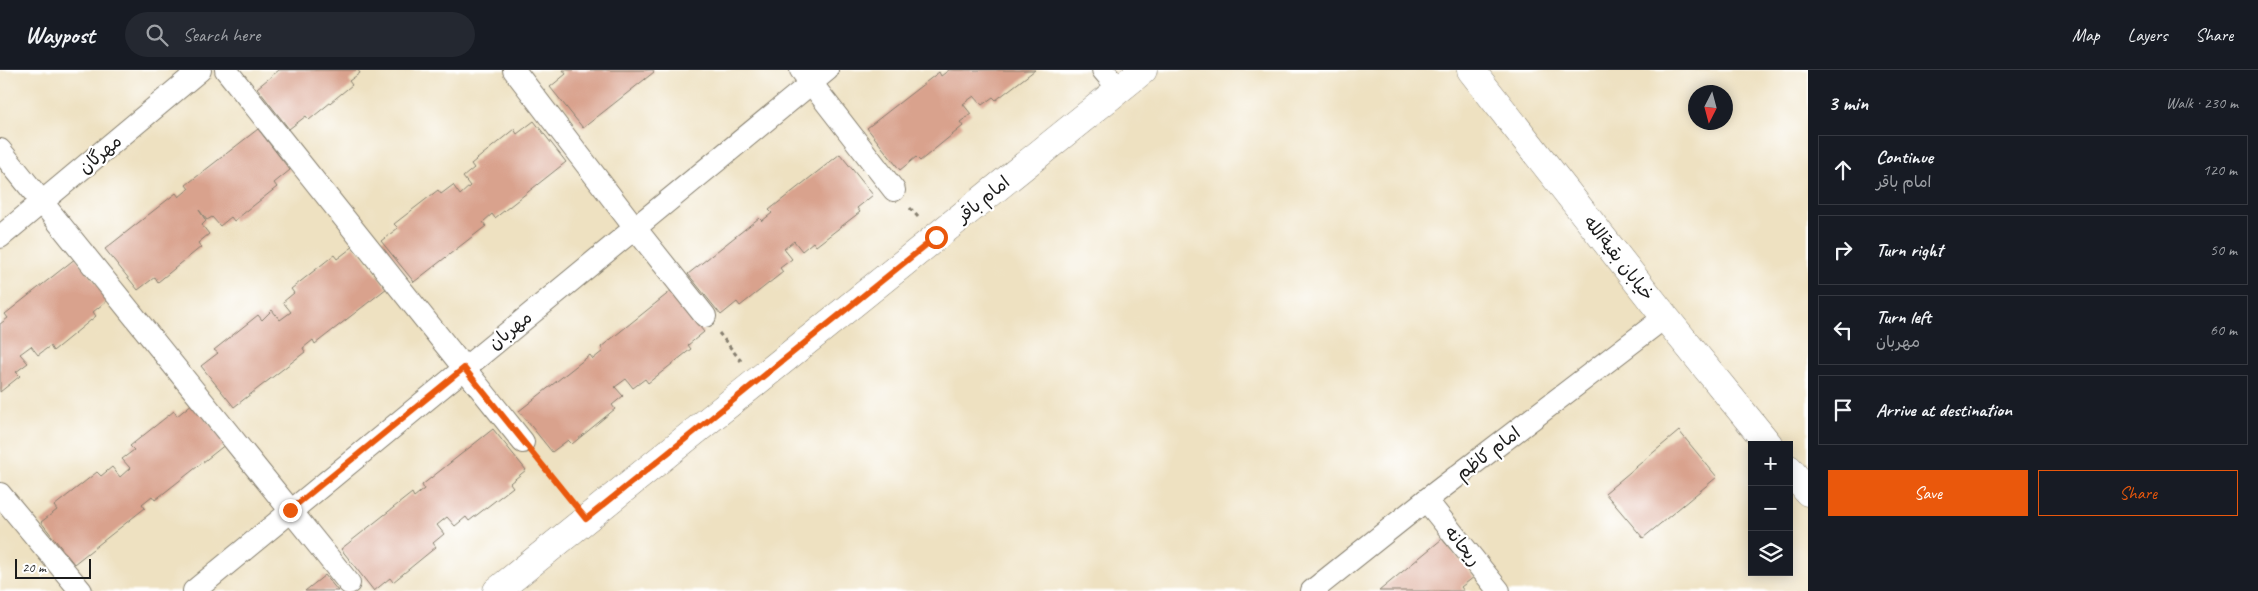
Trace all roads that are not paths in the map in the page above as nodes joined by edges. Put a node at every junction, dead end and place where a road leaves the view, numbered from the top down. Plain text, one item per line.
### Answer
1 (200, 70) edge
2 (226, 70) edge
3 (514, 70) edge
4 (1143, 70) edge
5 (1471, 70) edge
6 (813, 74) edge
7 (1111, 80) edge
8 (0, 150) edge
9 (894, 190) road end
10 (42, 202) junction
11 (634, 228) junction
12 (0, 237) edge
13 (705, 316) road end
14 (1665, 317) junction
15 (464, 368) junction
16 (1766, 441) edge
17 (523, 442) road end
18 (1793, 474) edge
19 (1808, 492) edge
20 (0, 494) edge
21 (1426, 500) junction
22 (290, 510) junction
23 (349, 583) dead end
24 (81, 591) edge
25 (194, 591) edge
26 (497, 591) edge
27 (1312, 591) edge
28 (1499, 591) edge

1 - 10 street, مهرگان
2 - 15 street
3 - 11 street
4 - 7 street, امام باقر
5 - 14 street, خیابان بقیةالله
6 - 9 street
6 - 11 street, مهربان
7 - 26 street, امام باقر
8 - 10 street
10 - 12 street, مهرگان
10 - 22 street
11 - 13 street
11 - 15 street, مهربان
14 - 16 street, خیابان بقیةالله
14 - 21 street, امام کاظم
15 - 17 street
15 - 22 street, مهربان
18 - 19 street
20 - 24 street
21 - 27 street, امام کاظم
21 - 28 street, ریحانه
22 - 23 street
22 - 25 street, مهربان

